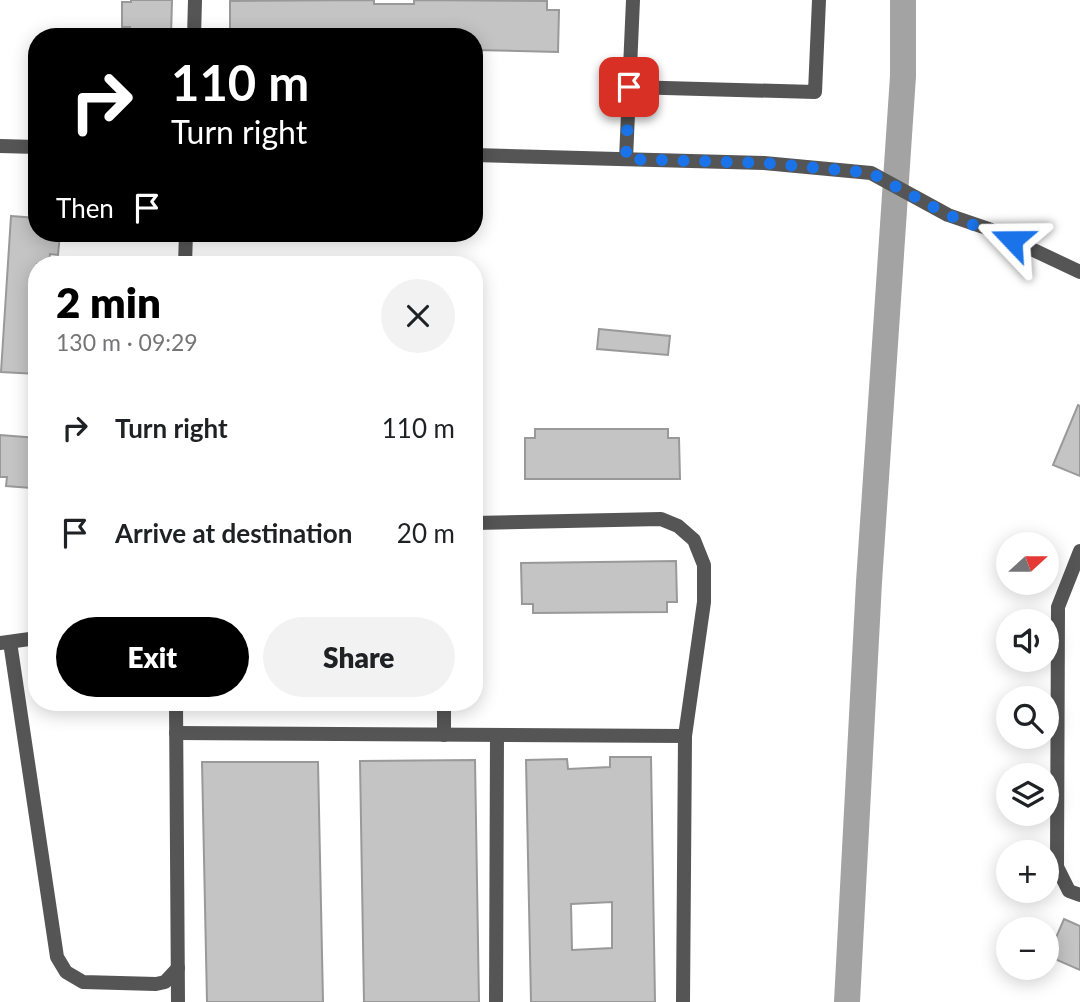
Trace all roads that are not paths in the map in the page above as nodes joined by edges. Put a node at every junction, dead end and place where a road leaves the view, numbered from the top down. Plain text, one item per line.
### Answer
1 (195, 0) edge
2 (633, 0) edge
3 (819, 0) edge
4 (194, 28) edge
5 (629, 87) junction
6 (0, 146) edge
7 (28, 147) edge
8 (483, 155) edge
9 (626, 159) junction
10 (1080, 272) edge
11 (483, 523) edge
12 (1080, 551) edge
13 (28, 639) edge
14 (5, 642) edge
15 (176, 711) edge
16 (444, 711) edge
17 (176, 733) junction
18 (444, 735) junction
19 (497, 736) junction
20 (685, 736) junction
21 (1080, 895) edge
22 (178, 968) junction
23 (178, 1002) edge
24 (496, 1002) edge
25 (683, 1002) edge

1 - 4 street
2 - 5 street
3 - 5 street
5 - 9 street
6 - 7 street
8 - 9 street
9 - 10 street
11 - 20 street
12 - 21 street
13 - 14 street
14 - 22 street
15 - 17 street
16 - 18 street
17 - 18 street
17 - 22 street
18 - 19 street
19 - 20 street
19 - 24 street
20 - 25 street
22 - 23 street

